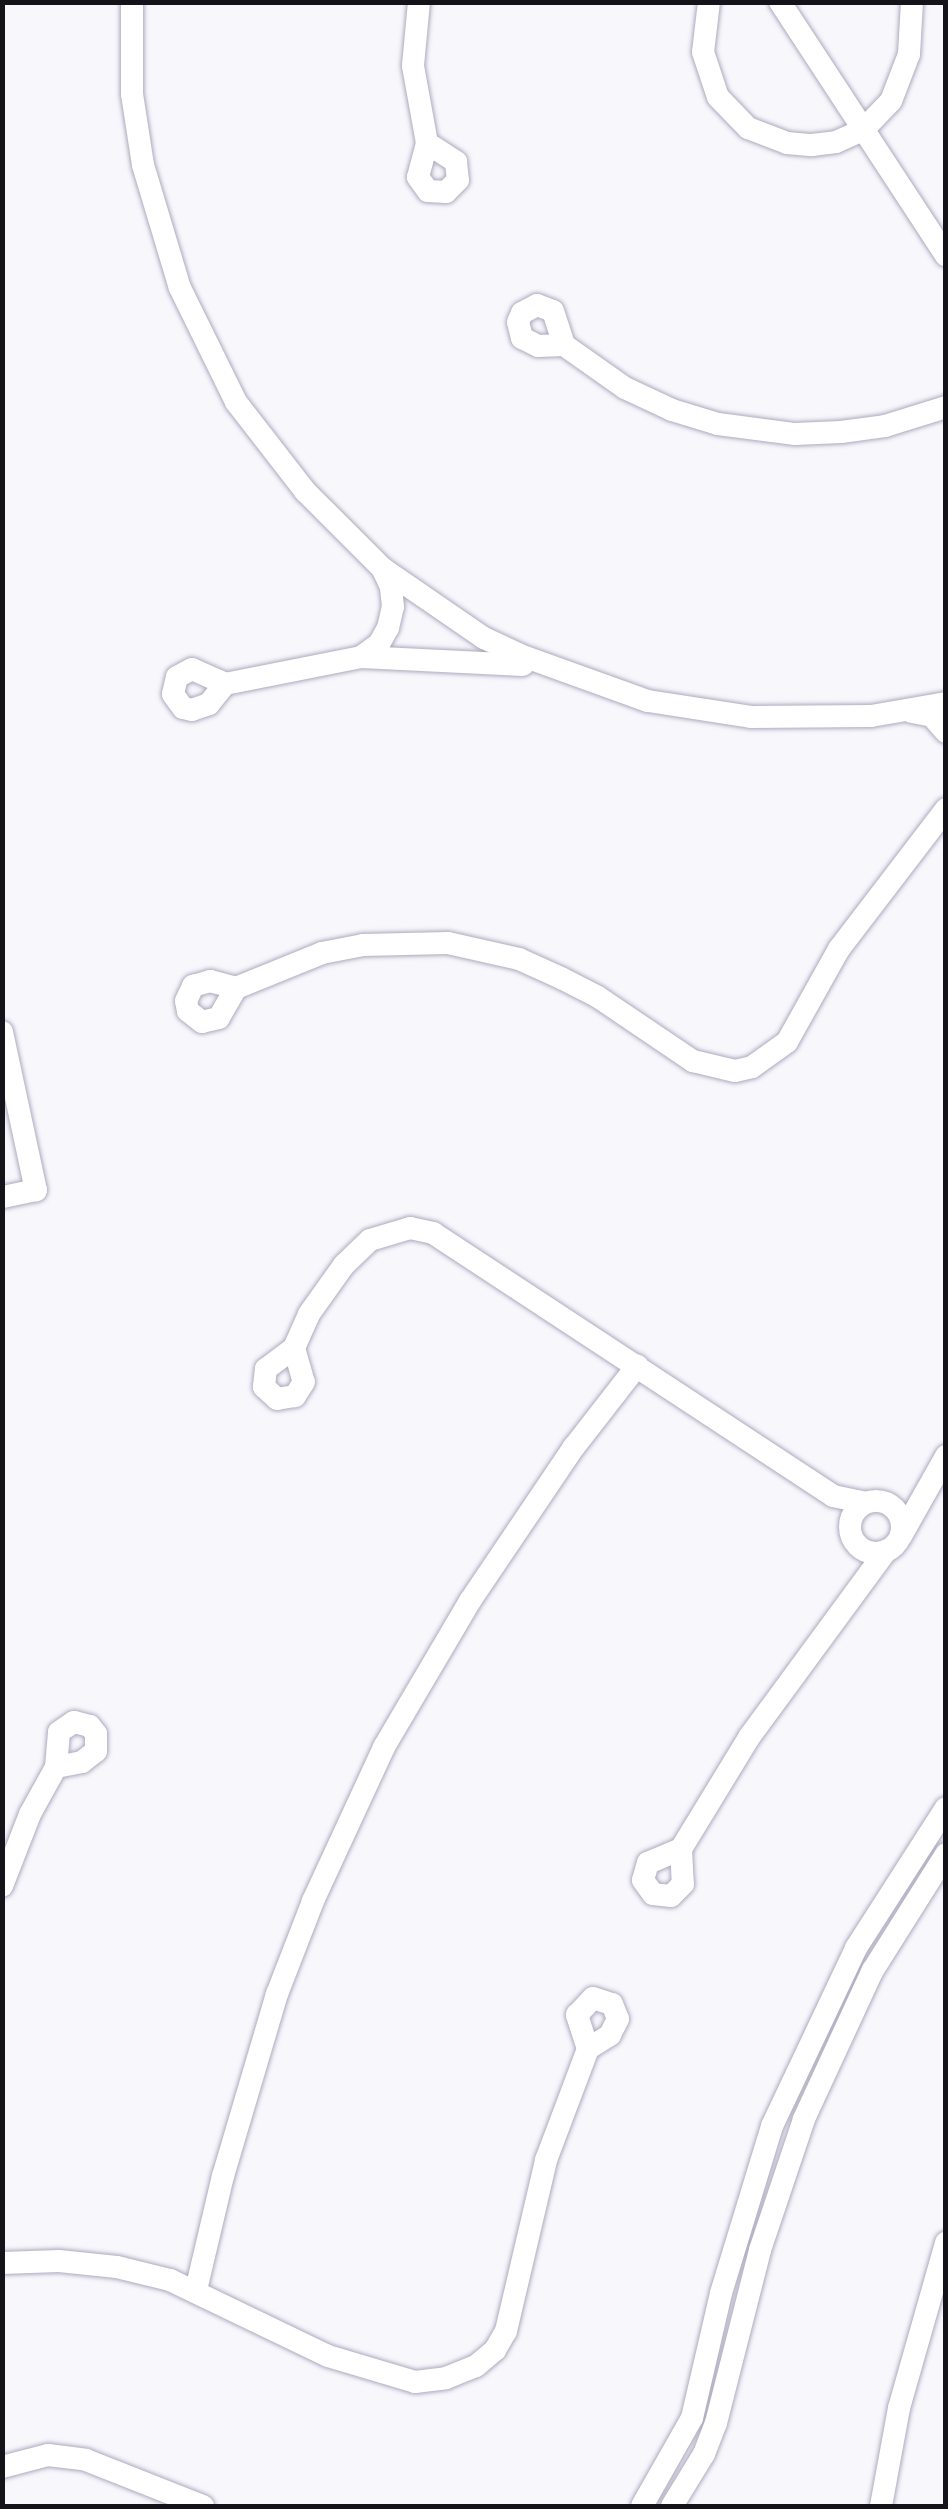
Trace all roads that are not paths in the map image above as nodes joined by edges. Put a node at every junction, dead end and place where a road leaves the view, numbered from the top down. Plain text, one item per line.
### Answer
1 (132, 2) edge
2 (419, 2) edge
3 (709, 2) edge
4 (780, 2) edge
5 (912, 2) edge
6 (864, 130) junction
7 (427, 142) dead end
8 (946, 256) edge
9 (564, 346) dead end
10 (946, 407) edge
11 (382, 568) junction
12 (361, 657) junction
13 (556, 670) junction
14 (225, 684) dead end
15 (946, 702) edge
16 (908, 711) junction
17 (946, 732) edge
18 (946, 808) edge
19 (236, 988) dead end
20 (2, 1032) edge
21 (2, 1197) edge
22 (294, 1348) dead end
23 (638, 1366) junction
24 (940, 1466) edge
25 (863, 1515) junction
26 (893, 1544) junction
27 (863, 1577) junction
28 (56, 1767) dead end
29 (946, 1808) edge
30 (681, 1849) dead end
31 (946, 1854) edge
32 (2, 1886) edge
33 (588, 2049) dead end
34 (946, 2242) edge
35 (2, 2263) edge
36 (196, 2290) junction
37 (2, 2467) edge
38 (202, 2506) edge
39 (642, 2506) edge
40 (672, 2506) edge
41 (881, 2506) edge

1 - 11 street
2 - 7 street
3 - 6 street
4 - 6 street
5 - 6 street
6 - 8 street
9 - 10 street
11 - 12 street
11 - 13 street
12 - 13 street
12 - 14 street
13 - 16 street
15 - 16 street
16 - 17 street
18 - 19 street
20 - 21 street
22 - 23 street
23 - 25 street
23 - 36 street
24 - 25 street
24 - 26 street
25 - 26 street
25 - 26 street
25 - 27 street
26 - 27 street
27 - 30 street
28 - 32 street
29 - 39 street
31 - 40 street
33 - 36 street
34 - 41 street
35 - 36 street
37 - 38 street

